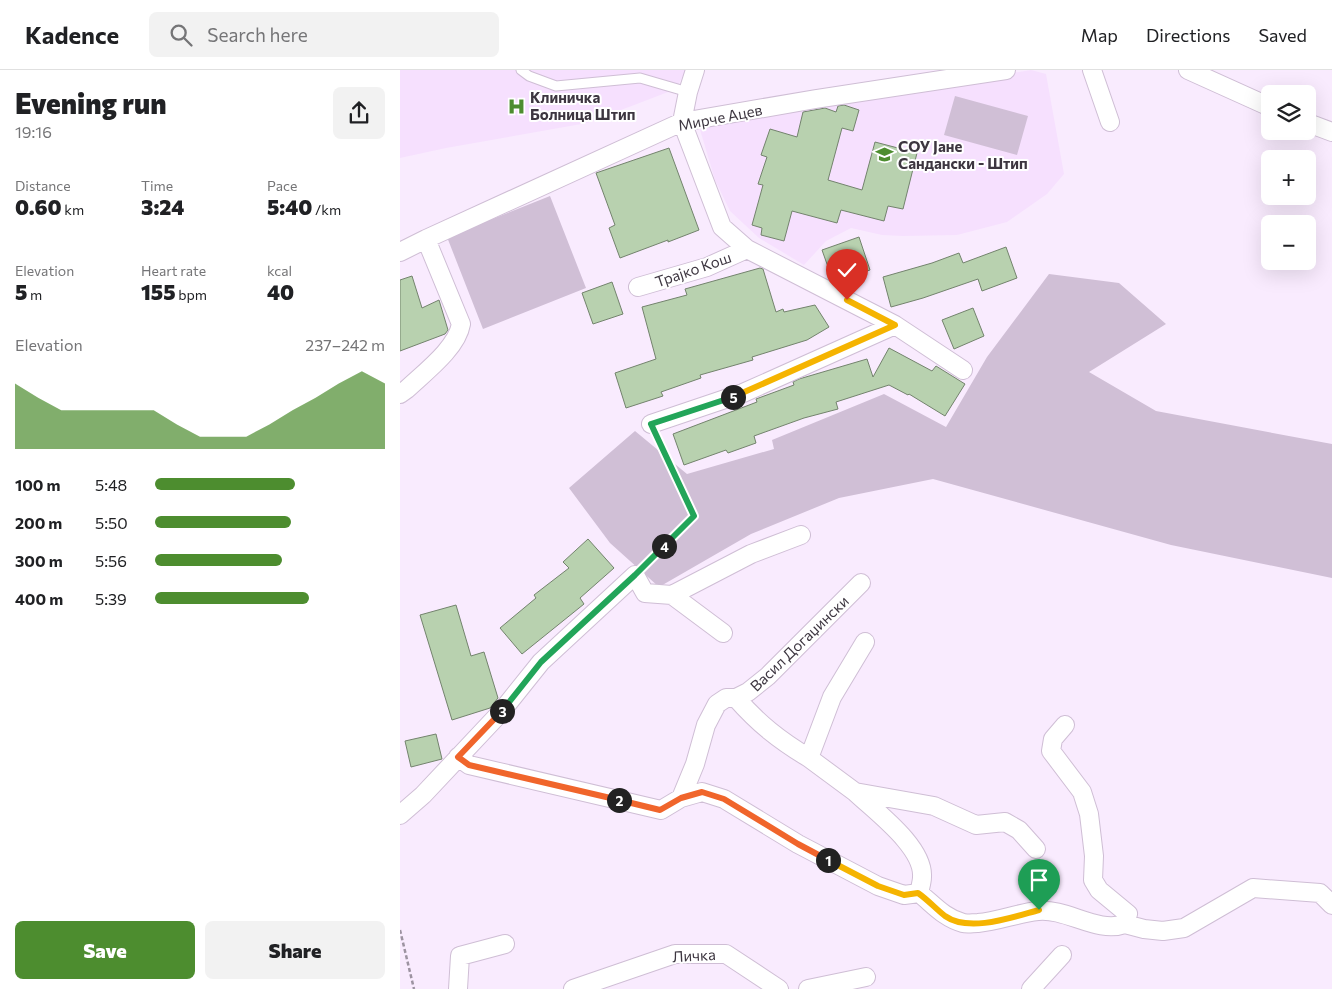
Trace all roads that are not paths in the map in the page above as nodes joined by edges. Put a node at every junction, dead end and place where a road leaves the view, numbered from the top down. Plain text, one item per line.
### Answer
1 (521, 70) edge
2 (695, 70) edge
3 (1006, 70) edge
4 (1092, 70) edge
5 (1188, 70) edge
6 (688, 92) junction
7 (1261, 103) edge
8 (682, 122) junction
9 (1110, 122) dead end
10 (1316, 126) edge
11 (1332, 132) edge
12 (426, 238) junction
13 (747, 249) junction
14 (400, 252) edge
15 (638, 287) dead end
16 (895, 325) junction
17 (963, 370) dead end
18 (400, 394) edge
19 (651, 424) road end
20 (801, 535) dead end
21 (861, 583) dead end
22 (672, 595) junction
23 (723, 633) dead end
24 (864, 642) dead end
25 (736, 698) junction
26 (1065, 725) dead end
27 (458, 757) junction
28 (808, 758) junction
29 (855, 792) junction
30 (681, 798) junction
31 (400, 815) edge
32 (1036, 849) dead end
33 (918, 893) junction
34 (1332, 904) edge
35 (1125, 924) junction
36 (505, 944) dead end
37 (1062, 955) dead end
38 (866, 977) dead end
39 (458, 989) edge
40 (573, 989) edge
41 (778, 989) edge
42 (808, 989) edge
43 (1031, 989) edge

1 - 6 lane
2 - 6 street
3 - 8 street, Мирче Ацев
4 - 9 street
5 - 7 street
6 - 8 street
8 - 12 street, Мирче Ацев
8 - 13 street
10 - 11 street
12 - 14 street, Мирче Ацев
12 - 18 street
13 - 15 street, Трајко Кош
13 - 16 street
16 - 17 street
16 - 19 street
20 - 22 street
21 - 25 street, Васил Догаџински
22 - 23 street
22 - 27 street
24 - 28 street
25 - 28 street
25 - 30 street, Васил Догаџински
26 - 35 street
27 - 30 street
27 - 31 street
28 - 29 street
29 - 32 street
29 - 33 street
30 - 33 street
33 - 35 street
34 - 35 street
36 - 39 street
37 - 43 street
38 - 42 street
40 - 41 street, Личка

